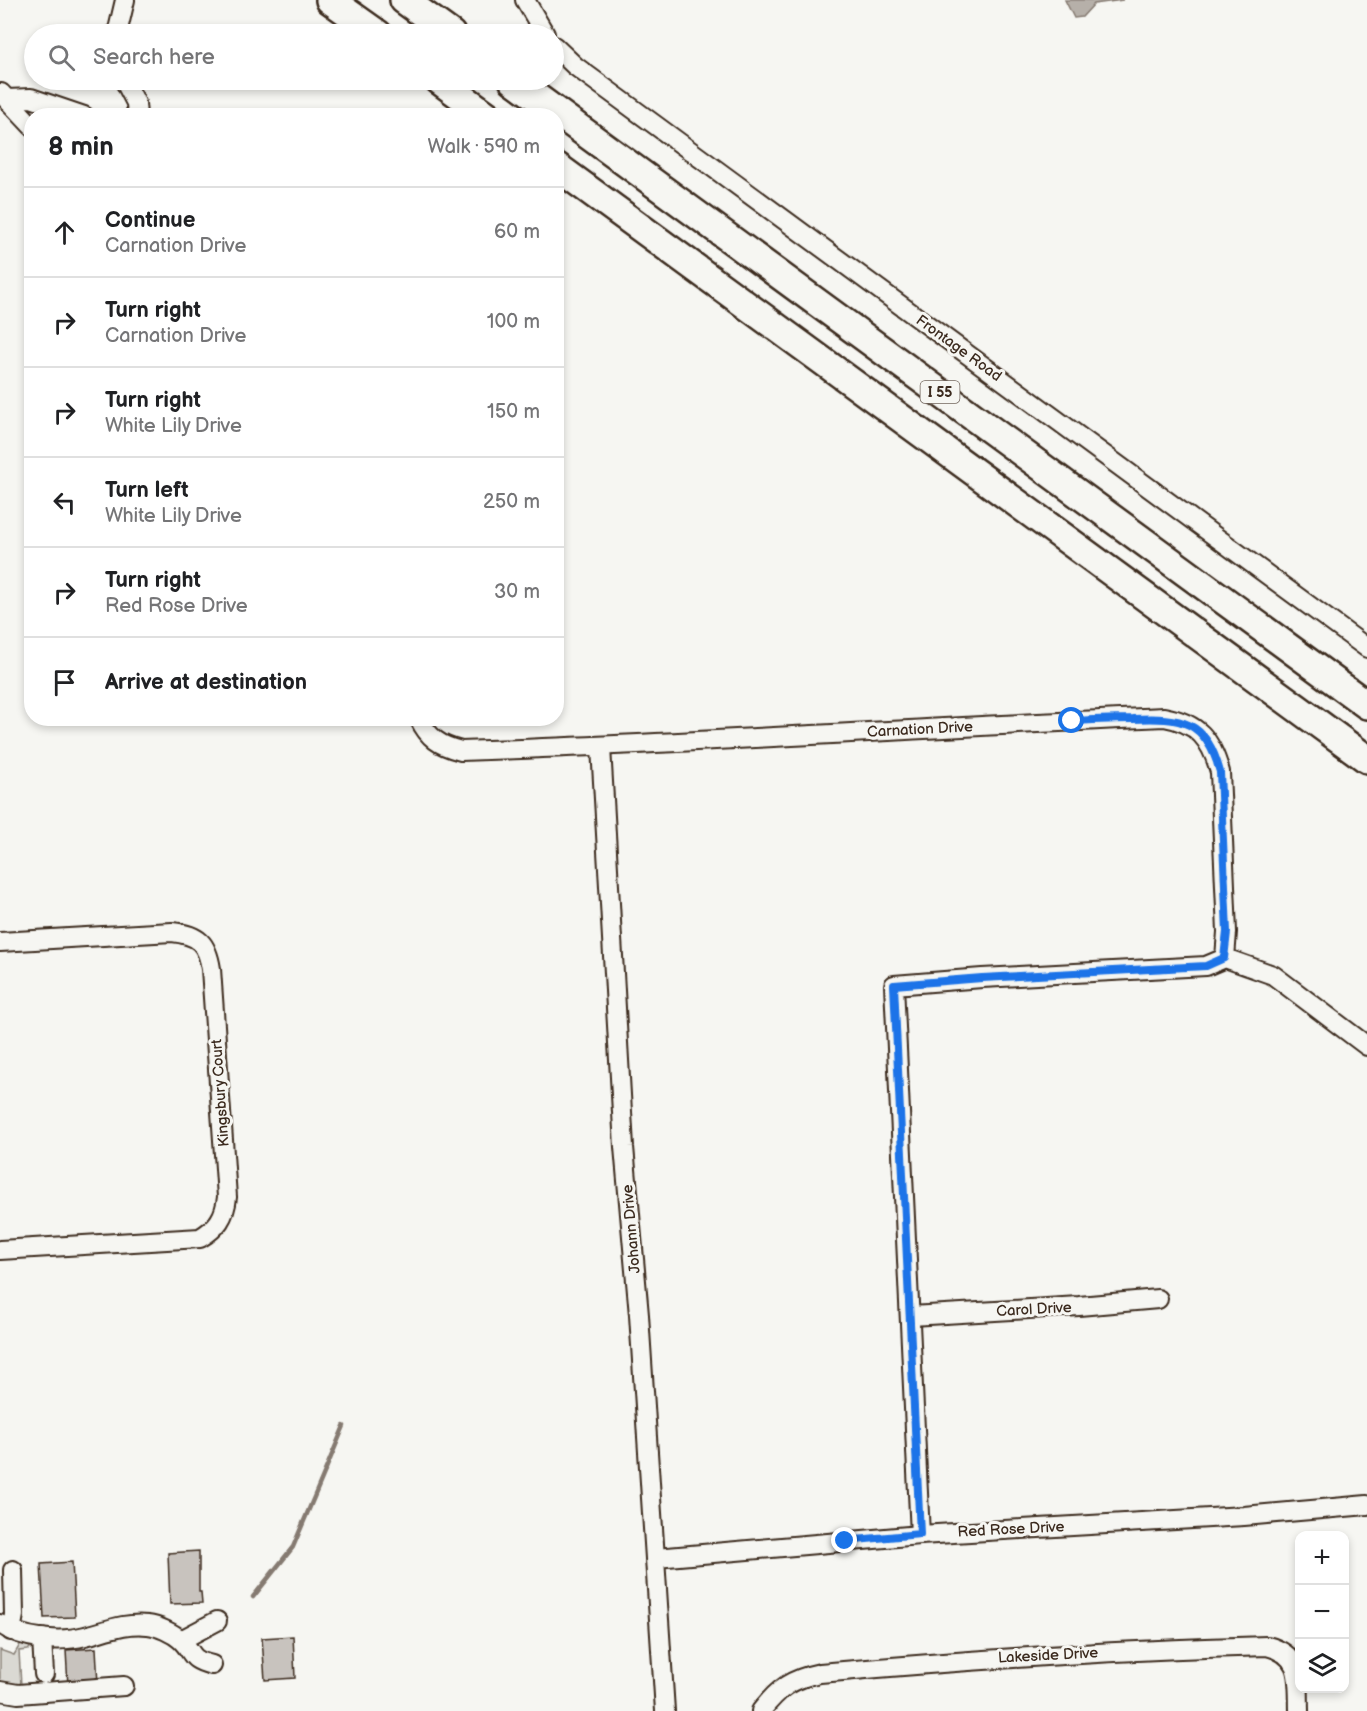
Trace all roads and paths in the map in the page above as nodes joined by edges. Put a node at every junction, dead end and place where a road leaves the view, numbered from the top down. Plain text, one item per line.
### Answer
1 (125, 0) edge
2 (330, 0) edge
3 (404, 0) edge
4 (525, 0) edge
5 (119, 24) edge
6 (364, 24) edge
7 (437, 24) edge
8 (539, 24) edge
9 (564, 56) edge
10 (129, 90) edge
11 (453, 90) edge
12 (527, 90) edge
13 (3, 95) edge
14 (60, 108) edge
15 (136, 108) edge
16 (477, 108) edge
17 (551, 108) edge
18 (24, 117) edge
19 (564, 117) edge
20 (564, 171) edge
21 (1367, 648) edge
22 (1367, 705) edge
23 (423, 726) edge
24 (601, 747) junction
25 (1367, 759) edge
26 (0, 942) edge
27 (1224, 958) junction
28 (1367, 1046) edge
29 (0, 1250) edge
30 (1158, 1299) dead end
31 (911, 1316) junction
32 (1367, 1505) edge
33 (920, 1534) junction
34 (656, 1558) junction
35 (13, 1570) dead end
36 (217, 1621) dead end
37 (6, 1628) edge
38 (42, 1638) junction
39 (181, 1640) junction
40 (212, 1665) dead end
41 (44, 1674) dead end
42 (124, 1686) dead end
43 (0, 1691) edge
44 (665, 1711) edge
45 (761, 1711) edge
46 (1299, 1711) edge

1 - 5 street
2 - 6 highway
3 - 7 highway
4 - 8 street
9 - 21 street, Frontage Road
10 - 15 street
11 - 16 highway
12 - 17 highway, I 55
13 - 14 street
13 - 18 street
19 - 22 highway, I 55
20 - 25 highway
23 - 24 street, Carnation Drive
24 - 27 street, Carnation Drive
24 - 34 street, Johann Drive
26 - 29 street, Kingsbury Court
27 - 28 street
27 - 31 street
30 - 31 street, Carol Drive
31 - 33 street
32 - 33 street, Red Rose Drive
33 - 34 street, Red Rose Drive
34 - 44 street, Johann Drive
35 - 37 street
36 - 39 street
37 - 38 street
38 - 39 street
38 - 41 street
39 - 40 street
42 - 43 street
45 - 46 street, Lakeside Drive

